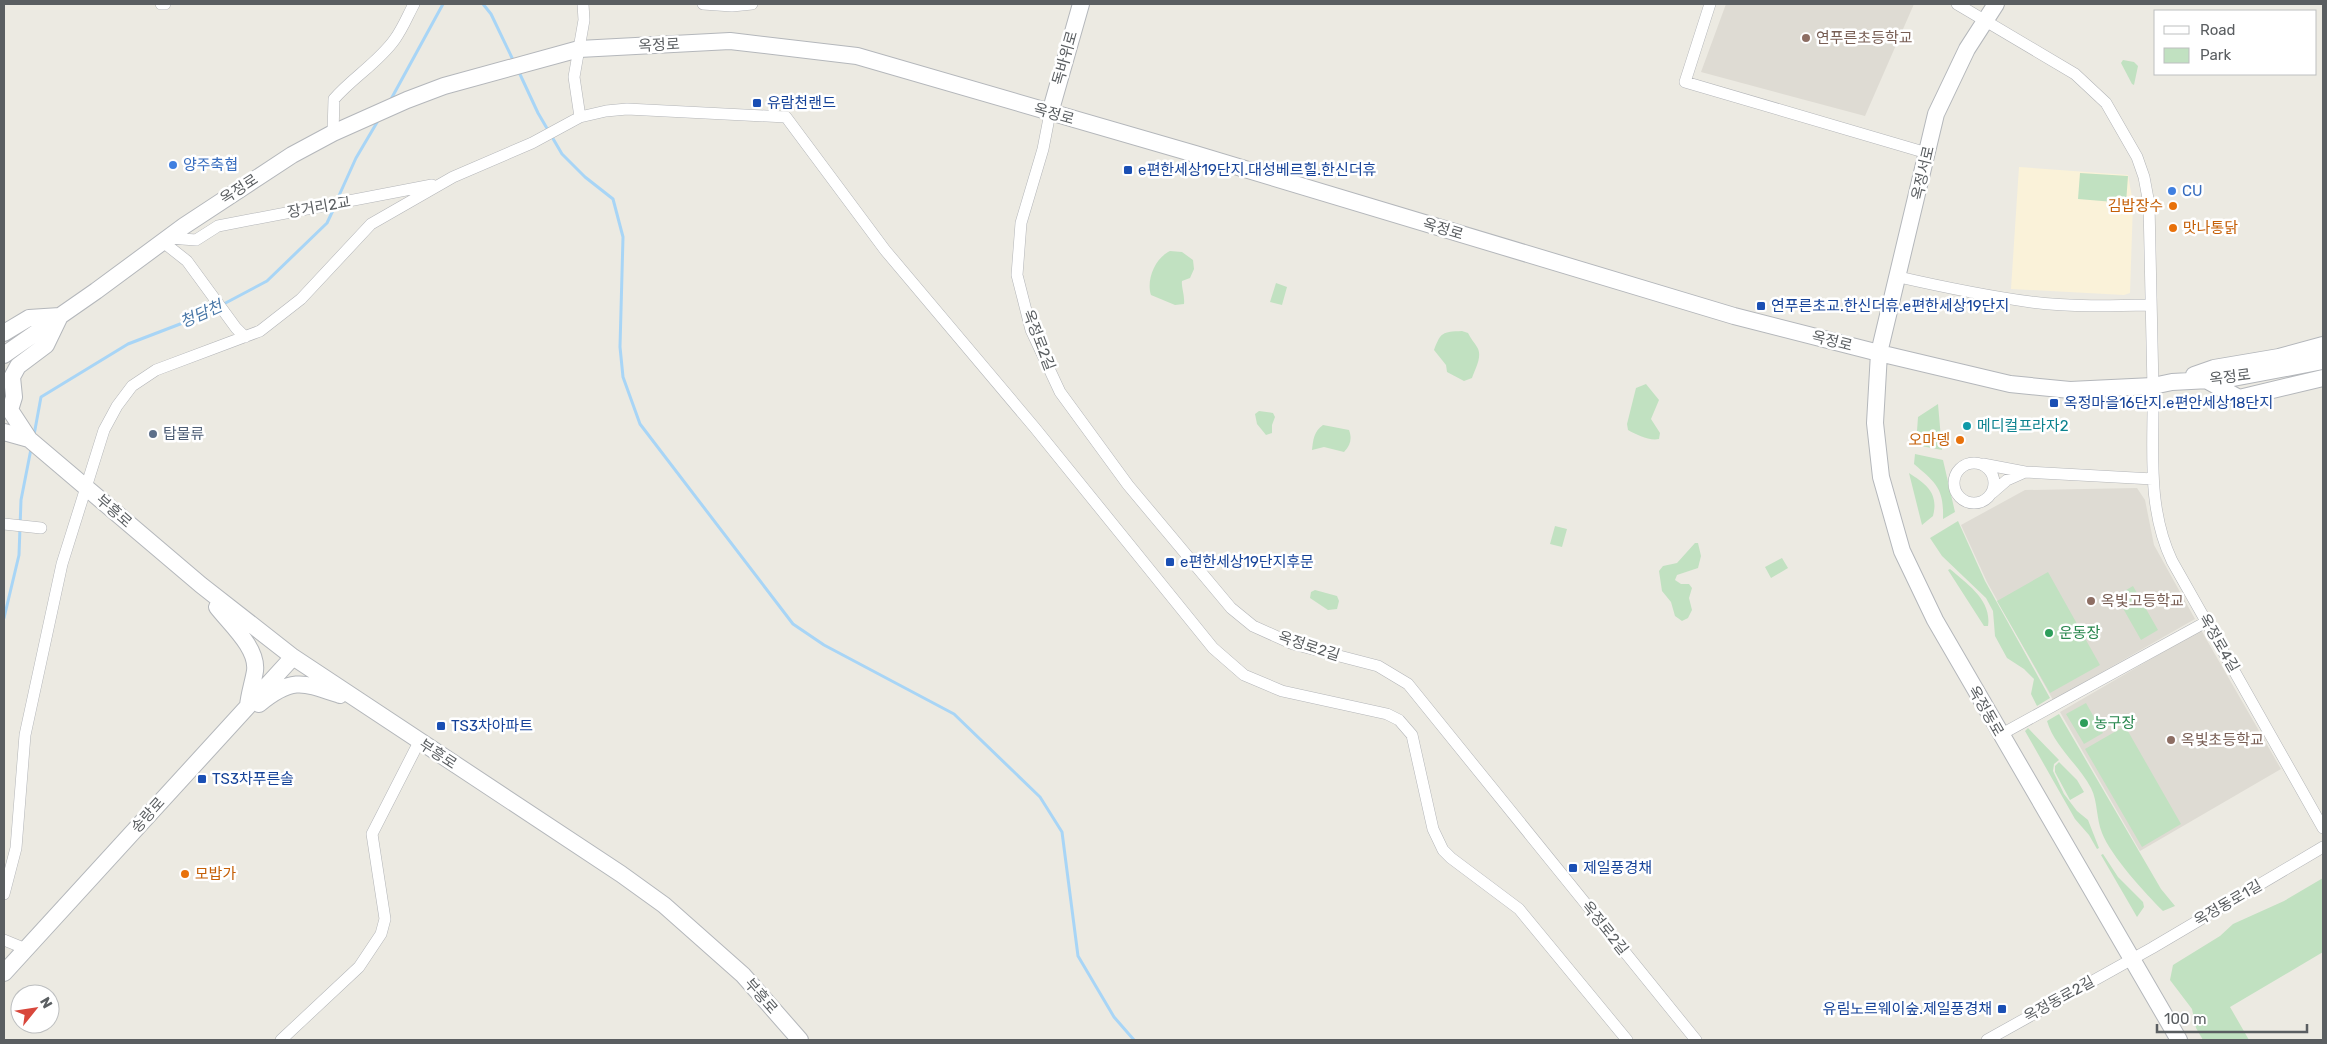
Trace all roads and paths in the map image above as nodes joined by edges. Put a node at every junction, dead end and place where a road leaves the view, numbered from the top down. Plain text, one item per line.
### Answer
1 (414, 4) edge
2 (583, 4) edge
3 (703, 4) edge
4 (752, 4) edge
5 (1081, 4) edge
6 (1710, 4) edge
7 (1957, 4) edge
8 (1996, 4) edge
9 (1985, 19) junction
10 (572, 51) junction
11 (1050, 113) junction
12 (576, 120) junction
13 (339, 130) junction
14 (1927, 153) junction
15 (441, 184) junction
16 (166, 240) junction
17 (1899, 277) junction
18 (2151, 305) junction
19 (60, 316) junction
20 (4, 333) edge
21 (245, 337) junction
22 (2323, 346) edge
23 (1879, 354) junction
24 (4, 355) edge
25 (2323, 361) edge
26 (2323, 378) edge
27 (2206, 380) junction
28 (2172, 382) junction
29 (2153, 386) junction
30 (4, 418) edge
31 (4, 432) edge
32 (29, 439) junction
33 (1980, 464) junction
34 (2025, 472) junction
35 (2152, 479) junction
36 (86, 487) junction
37 (1987, 497) junction
38 (8, 524) edge
39 (41, 528) dead end
40 (200, 585) junction
41 (2206, 622) junction
42 (293, 657) junction
43 (362, 703) junction
44 (248, 706) junction
45 (2000, 735) junction
46 (218, 739) junction
47 (420, 742) junction
48 (2323, 828) edge
49 (2323, 847) edge
50 (4, 894) edge
51 (4, 940) edge
52 (26, 949) junction
53 (2132, 959) junction
54 (4, 973) edge
55 (281, 1040) edge
56 (800, 1040) edge
57 (1627, 1040) edge
58 (1696, 1040) edge
59 (1987, 1040) edge
60 (2179, 1040) edge

1 - 13 street
2 - 10 street
3 - 4 street
5 - 11 main road, 독바위로
6 - 14 street
7 - 9 street, 옥정로4길
8 - 9 main road, 옥정서로
9 - 14 main road, 옥정서로
9 - 18 street, 옥정로4길
10 - 11 main road, 옥정로
10 - 12 street
10 - 13 main road, 옥정로
11 - 23 main road, 옥정로
11 - 58 street, 옥정로2길
12 - 15 street
12 - 57 street
13 - 16 main road, 옥정로
14 - 17 main road, 옥정서로
15 - 16 street, 장거리2교
15 - 21 street
16 - 19 main road, 옥정로
16 - 21 street
17 - 18 street
17 - 23 main road, 옥정서로
18 - 29 street, 옥정로4길
19 - 20 main road
19 - 24 main road, 옥정로
19 - 32 main road
21 - 36 street
22 - 28 main road
23 - 29 main road, 옥정로
23 - 45 main road, 옥정동로
25 - 27 main road, 옥정로
26 - 27 main road
27 - 28 main road, 옥정로
28 - 29 main road, 옥정로
29 - 35 street, 옥정로4길
30 - 32 main road
31 - 32 main road
32 - 36 main road, 부흥로
33 - 34 street
33 - 37 street
33 - 37 street
34 - 35 street
34 - 37 street
35 - 41 street, 옥정로4길
36 - 40 main road, 부흥로
36 - 50 street
38 - 39 street
40 - 42 main road, 부흥로
40 - 44 main road
41 - 45 street
41 - 48 street, 옥정로4길
42 - 43 main road, 부흥로
42 - 44 main road, 송랑로
43 - 46 main road
43 - 47 main road, 부흥로
44 - 46 main road, 송랑로
45 - 53 main road, 옥정동로
46 - 52 main road, 송랑로
47 - 55 street
47 - 56 main road, 부흥로
49 - 53 street, 옥정동로1길
51 - 52 street
52 - 54 main road, 송랑로
53 - 59 street, 옥정동로2길
53 - 60 main road, 옥정동로

